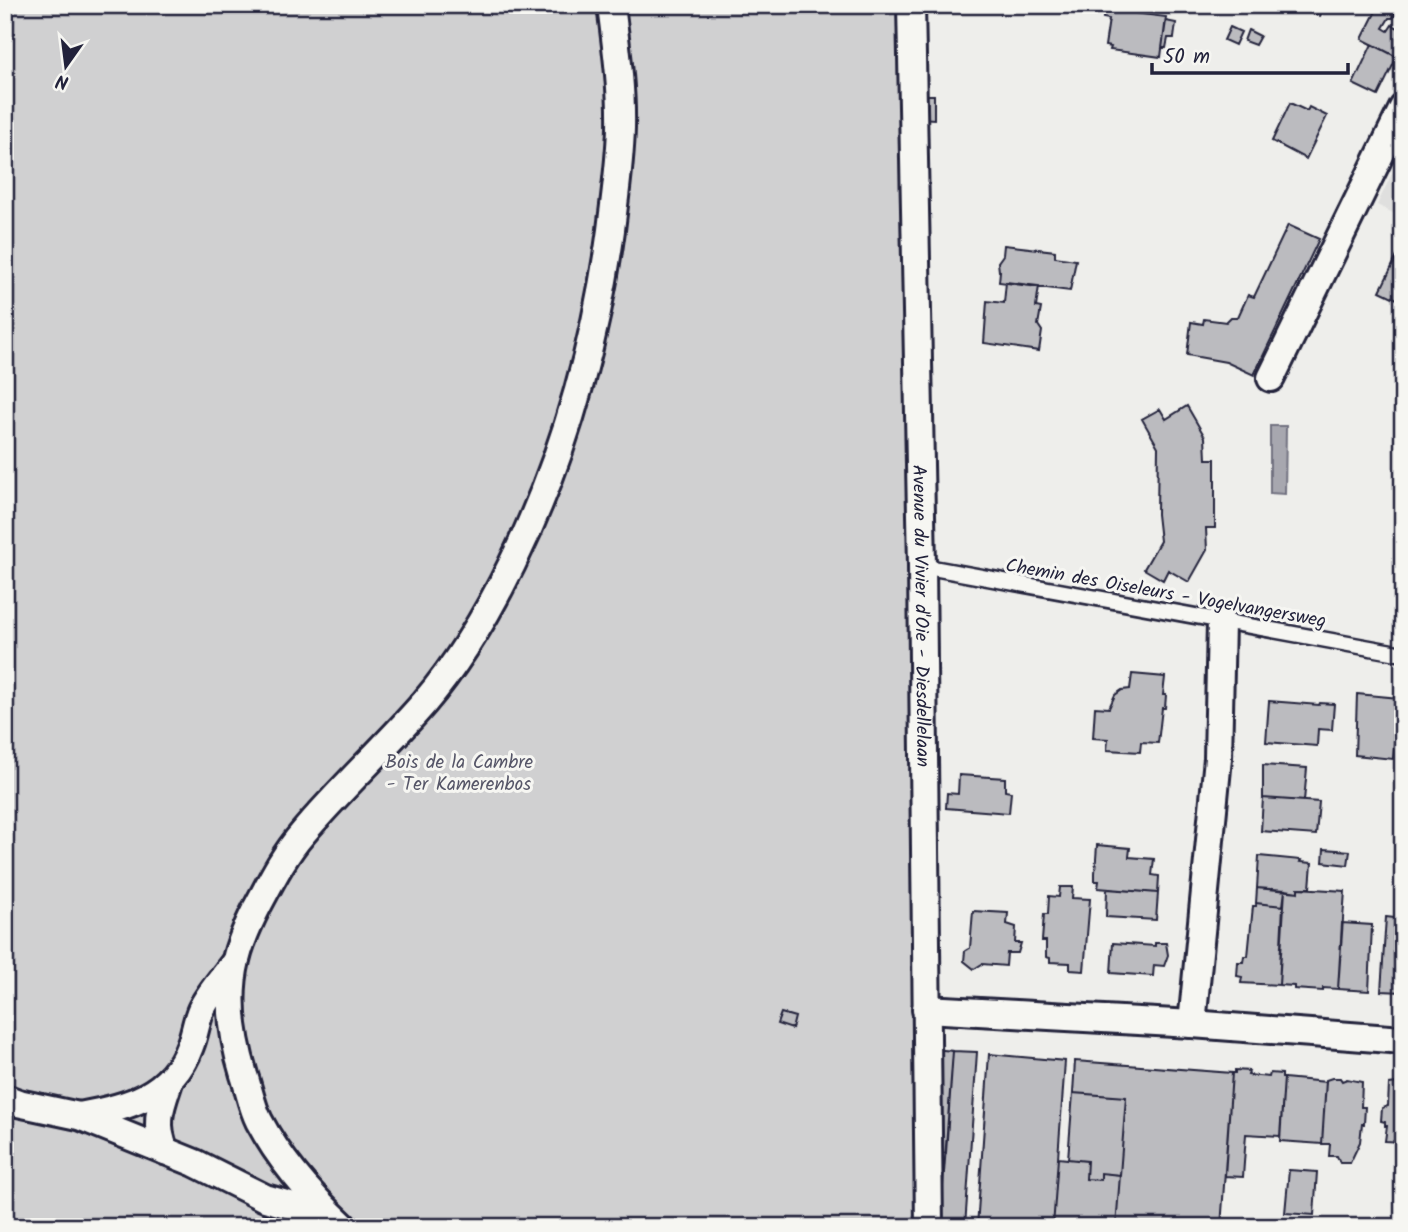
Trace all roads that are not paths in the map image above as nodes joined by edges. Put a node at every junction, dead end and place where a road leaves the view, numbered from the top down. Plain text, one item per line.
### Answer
1 (611, 5) edge
2 (911, 5) edge
3 (1403, 108) edge
4 (1271, 378) dead end
5 (922, 566) junction
6 (1221, 622) junction
7 (1403, 654) edge
8 (235, 961) junction
9 (926, 1009) junction
10 (1192, 1024) junction
11 (1403, 1040) edge
12 (170, 1079) junction
13 (5, 1098) edge
14 (79, 1116) junction
15 (165, 1150) junction
16 (343, 1227) edge
17 (929, 1227) edge

1 - 8 street
2 - 5 street, Avenue du Vivier d'Oie - Diesdellelaan
3 - 4 street
5 - 6 lane, Chemin des Oiseleurs - Vogelvangersweg
5 - 9 street, Avenue du Vivier d'Oie - Diesdellelaan
6 - 7 lane, Chemin des Oiseleurs - Vogelvangersweg
6 - 10 street
8 - 12 street
8 - 16 street
9 - 10 street
9 - 17 street, Avenue du Vivier d'Oie - Diesdellelaan
10 - 11 street
12 - 14 street
12 - 15 street
13 - 14 street
14 - 15 street
15 - 16 street

